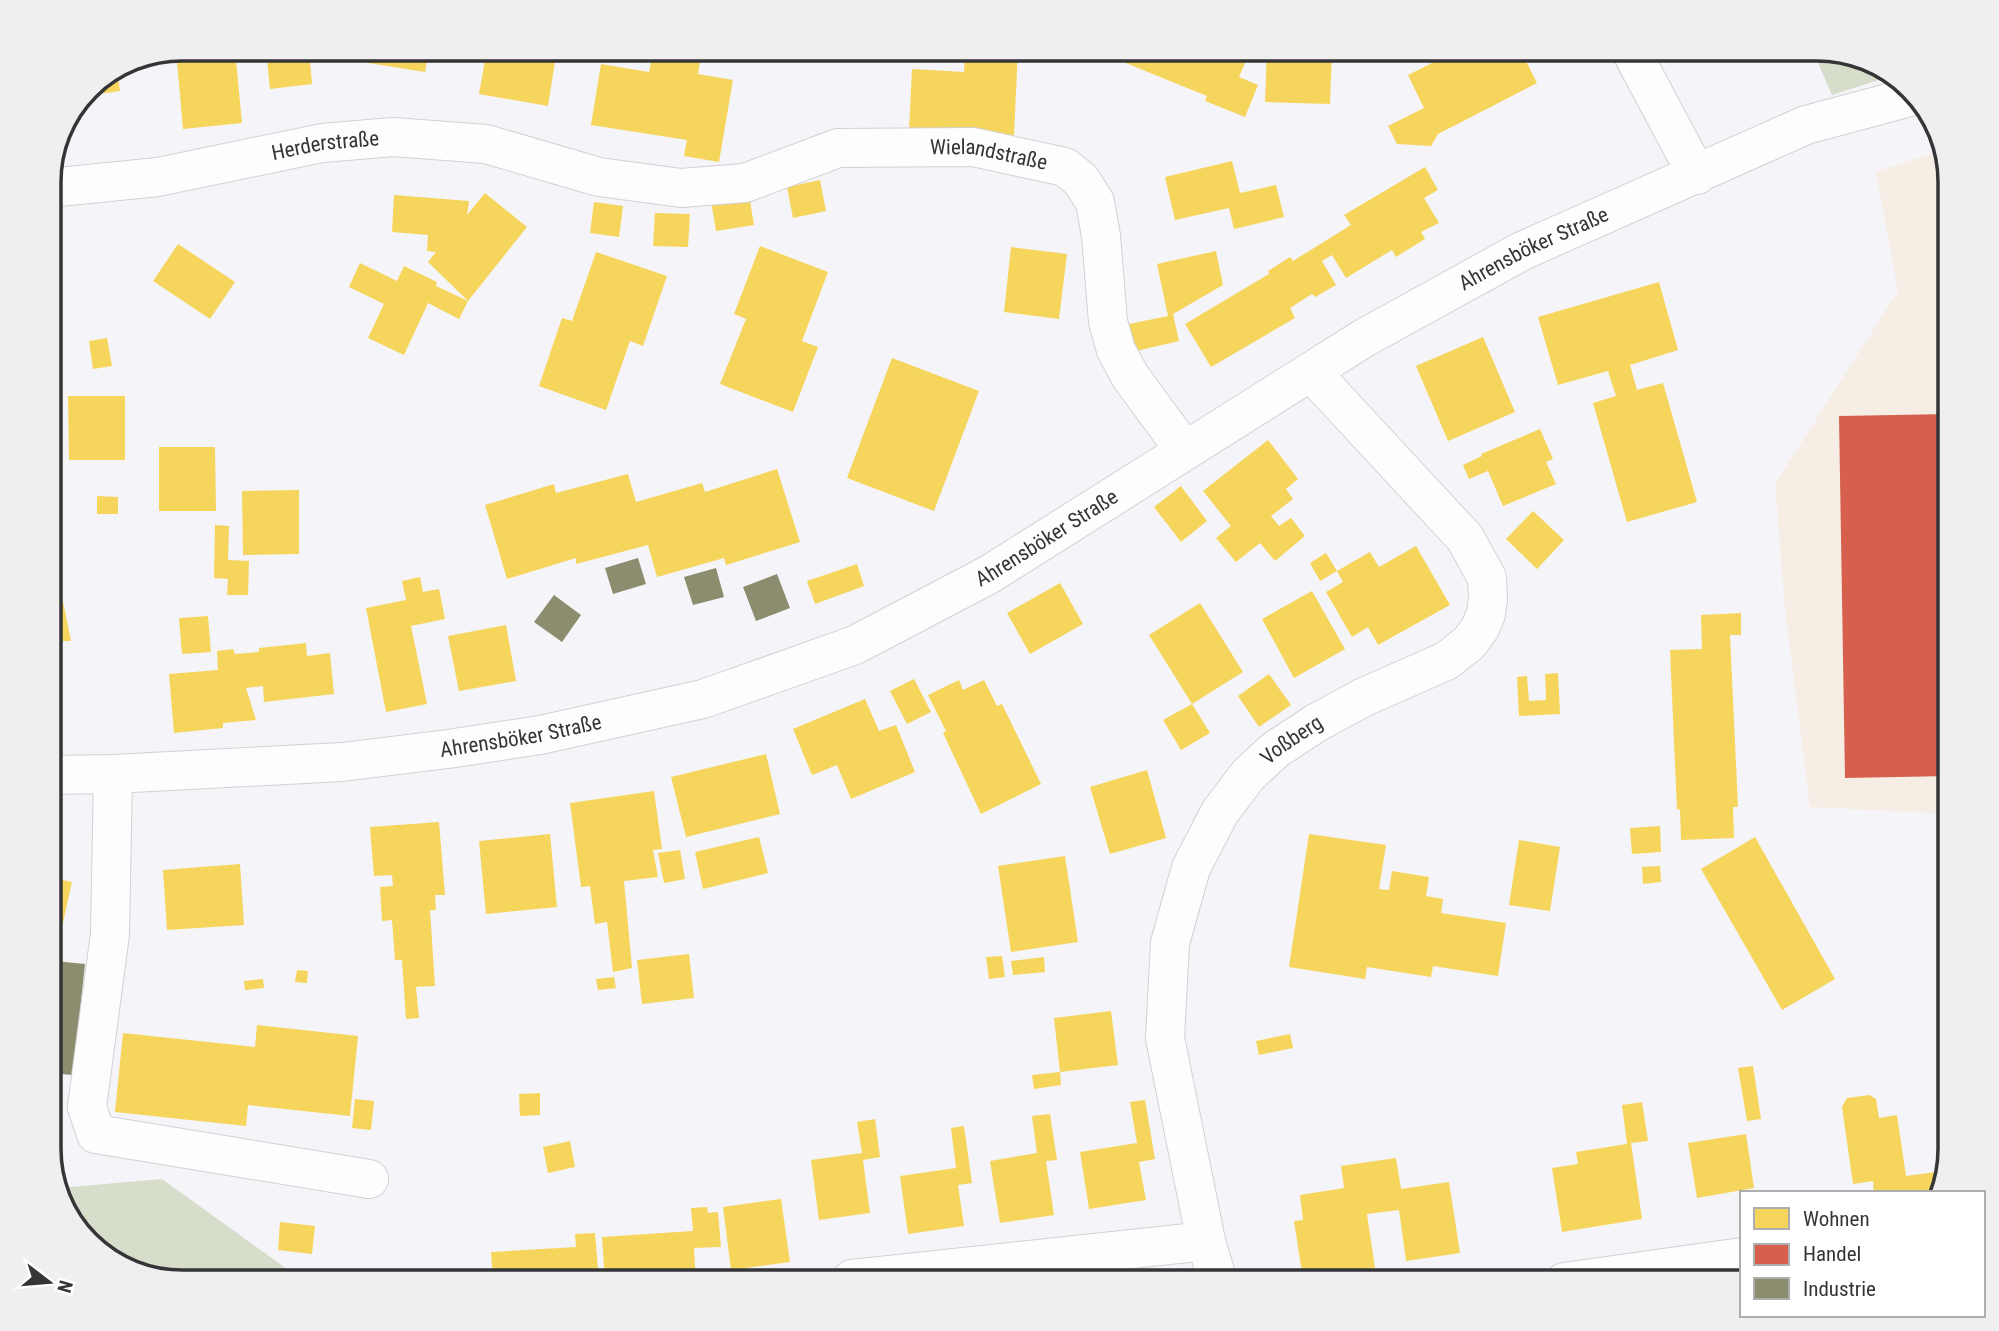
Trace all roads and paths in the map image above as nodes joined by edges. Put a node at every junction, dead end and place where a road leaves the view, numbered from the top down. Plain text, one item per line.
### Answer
1 (1636, 61) edge
2 (1904, 99) edge
3 (1697, 175) junction
4 (599, 177) joint
5 (62, 187) edge
6 (1311, 372) junction
7 (1185, 451) junction
8 (113, 774) junction
9 (62, 775) edge
10 (369, 1179) dead end
11 (1206, 1241) junction
12 (1740, 1257) edge
13 (936, 1270) edge
14 (1214, 1270) edge
15 (1649, 1270) edge

1 - 3 street
2 - 3 street, Ahrensböker Straße
3 - 6 street, Ahrensböker Straße
4 - 5 street, Herderstraße
4 - 7 street, Wielandstraße
6 - 7 street, Ahrensböker Straße
6 - 11 street, Voßberg
7 - 8 street, Ahrensböker Straße
8 - 9 street, Ahrensböker Straße
8 - 10 street
11 - 13 street
11 - 14 street, Voßberg
12 - 15 street

